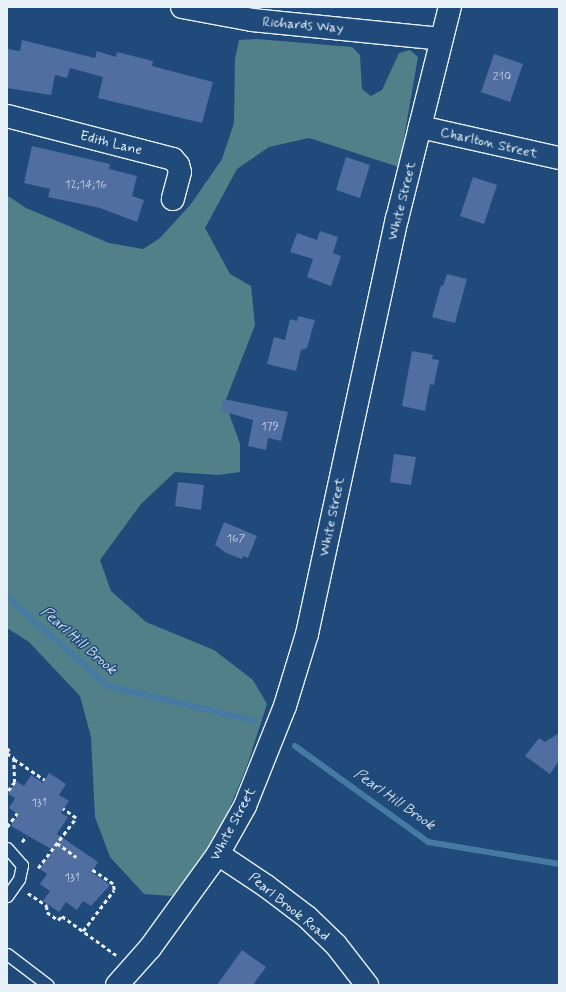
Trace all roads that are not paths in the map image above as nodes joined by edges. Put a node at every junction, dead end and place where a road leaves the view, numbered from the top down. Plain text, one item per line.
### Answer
1 (182, 7) edge
2 (450, 7) edge
3 (433, 38) junction
4 (7, 116) edge
5 (420, 127) junction
6 (559, 158) edge
7 (173, 199) dead end
8 (7, 848) edge
9 (218, 854) junction
10 (7, 896) edge
11 (7, 954) edge
12 (48, 985) edge
13 (117, 985) edge
14 (367, 985) edge

1 - 3 street, Richards Way
2 - 3 street, White Street
3 - 5 street, White Street
4 - 7 street, Edith Lane
5 - 6 street, Charlton Street
5 - 9 street, White Street
8 - 10 lane
9 - 13 street, White Street
9 - 14 street, Pearl Brook Road
11 - 12 lane

